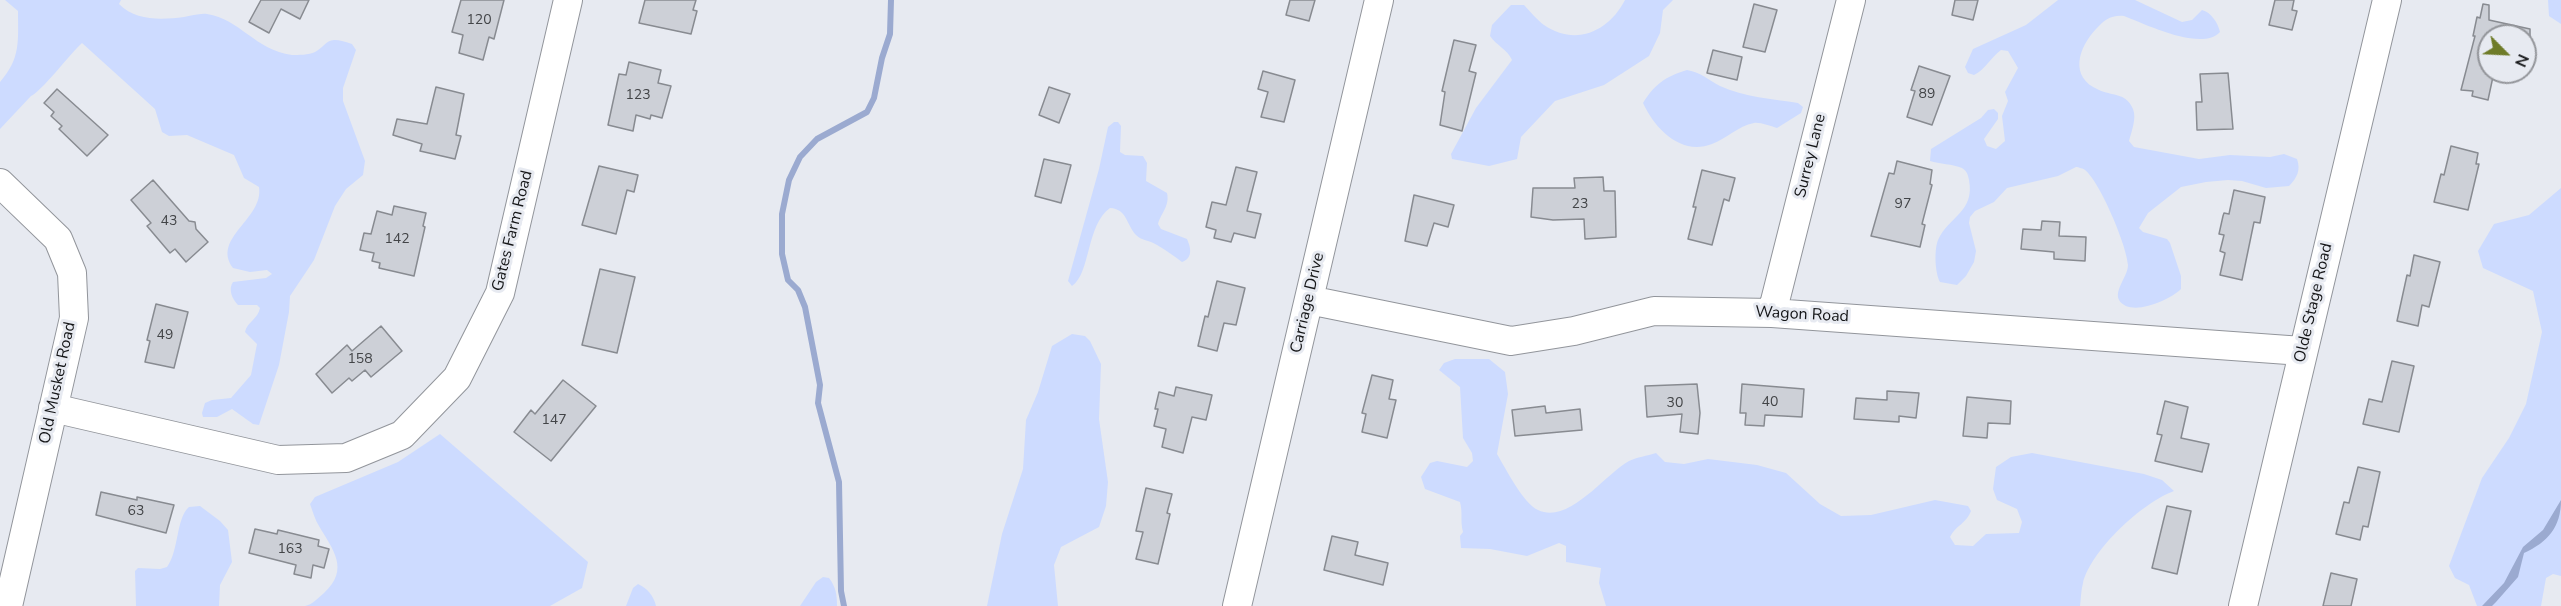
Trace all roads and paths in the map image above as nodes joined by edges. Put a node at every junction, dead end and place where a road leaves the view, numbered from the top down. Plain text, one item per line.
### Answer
1 (568, 0) edge
2 (1379, 0) edge
3 (1851, 0) edge
4 (2387, 0) edge
5 (0, 183) edge
6 (1309, 300) junction
7 (1772, 313) junction
8 (2302, 351) junction
9 (53, 408) junction
10 (8, 606) edge
11 (1237, 606) edge
12 (2243, 606) edge

1 - 9 street, Gates Farm Road
2 - 6 street, Carriage Drive
3 - 7 street, Surrey Lane
4 - 8 street, Olde Stage Road
5 - 9 street, Old Musket Road
6 - 7 street, Wagon Road
6 - 11 street, Carriage Drive
7 - 8 street, Wagon Road
8 - 12 street, Olde Stage Road
9 - 10 street, Old Musket Road

